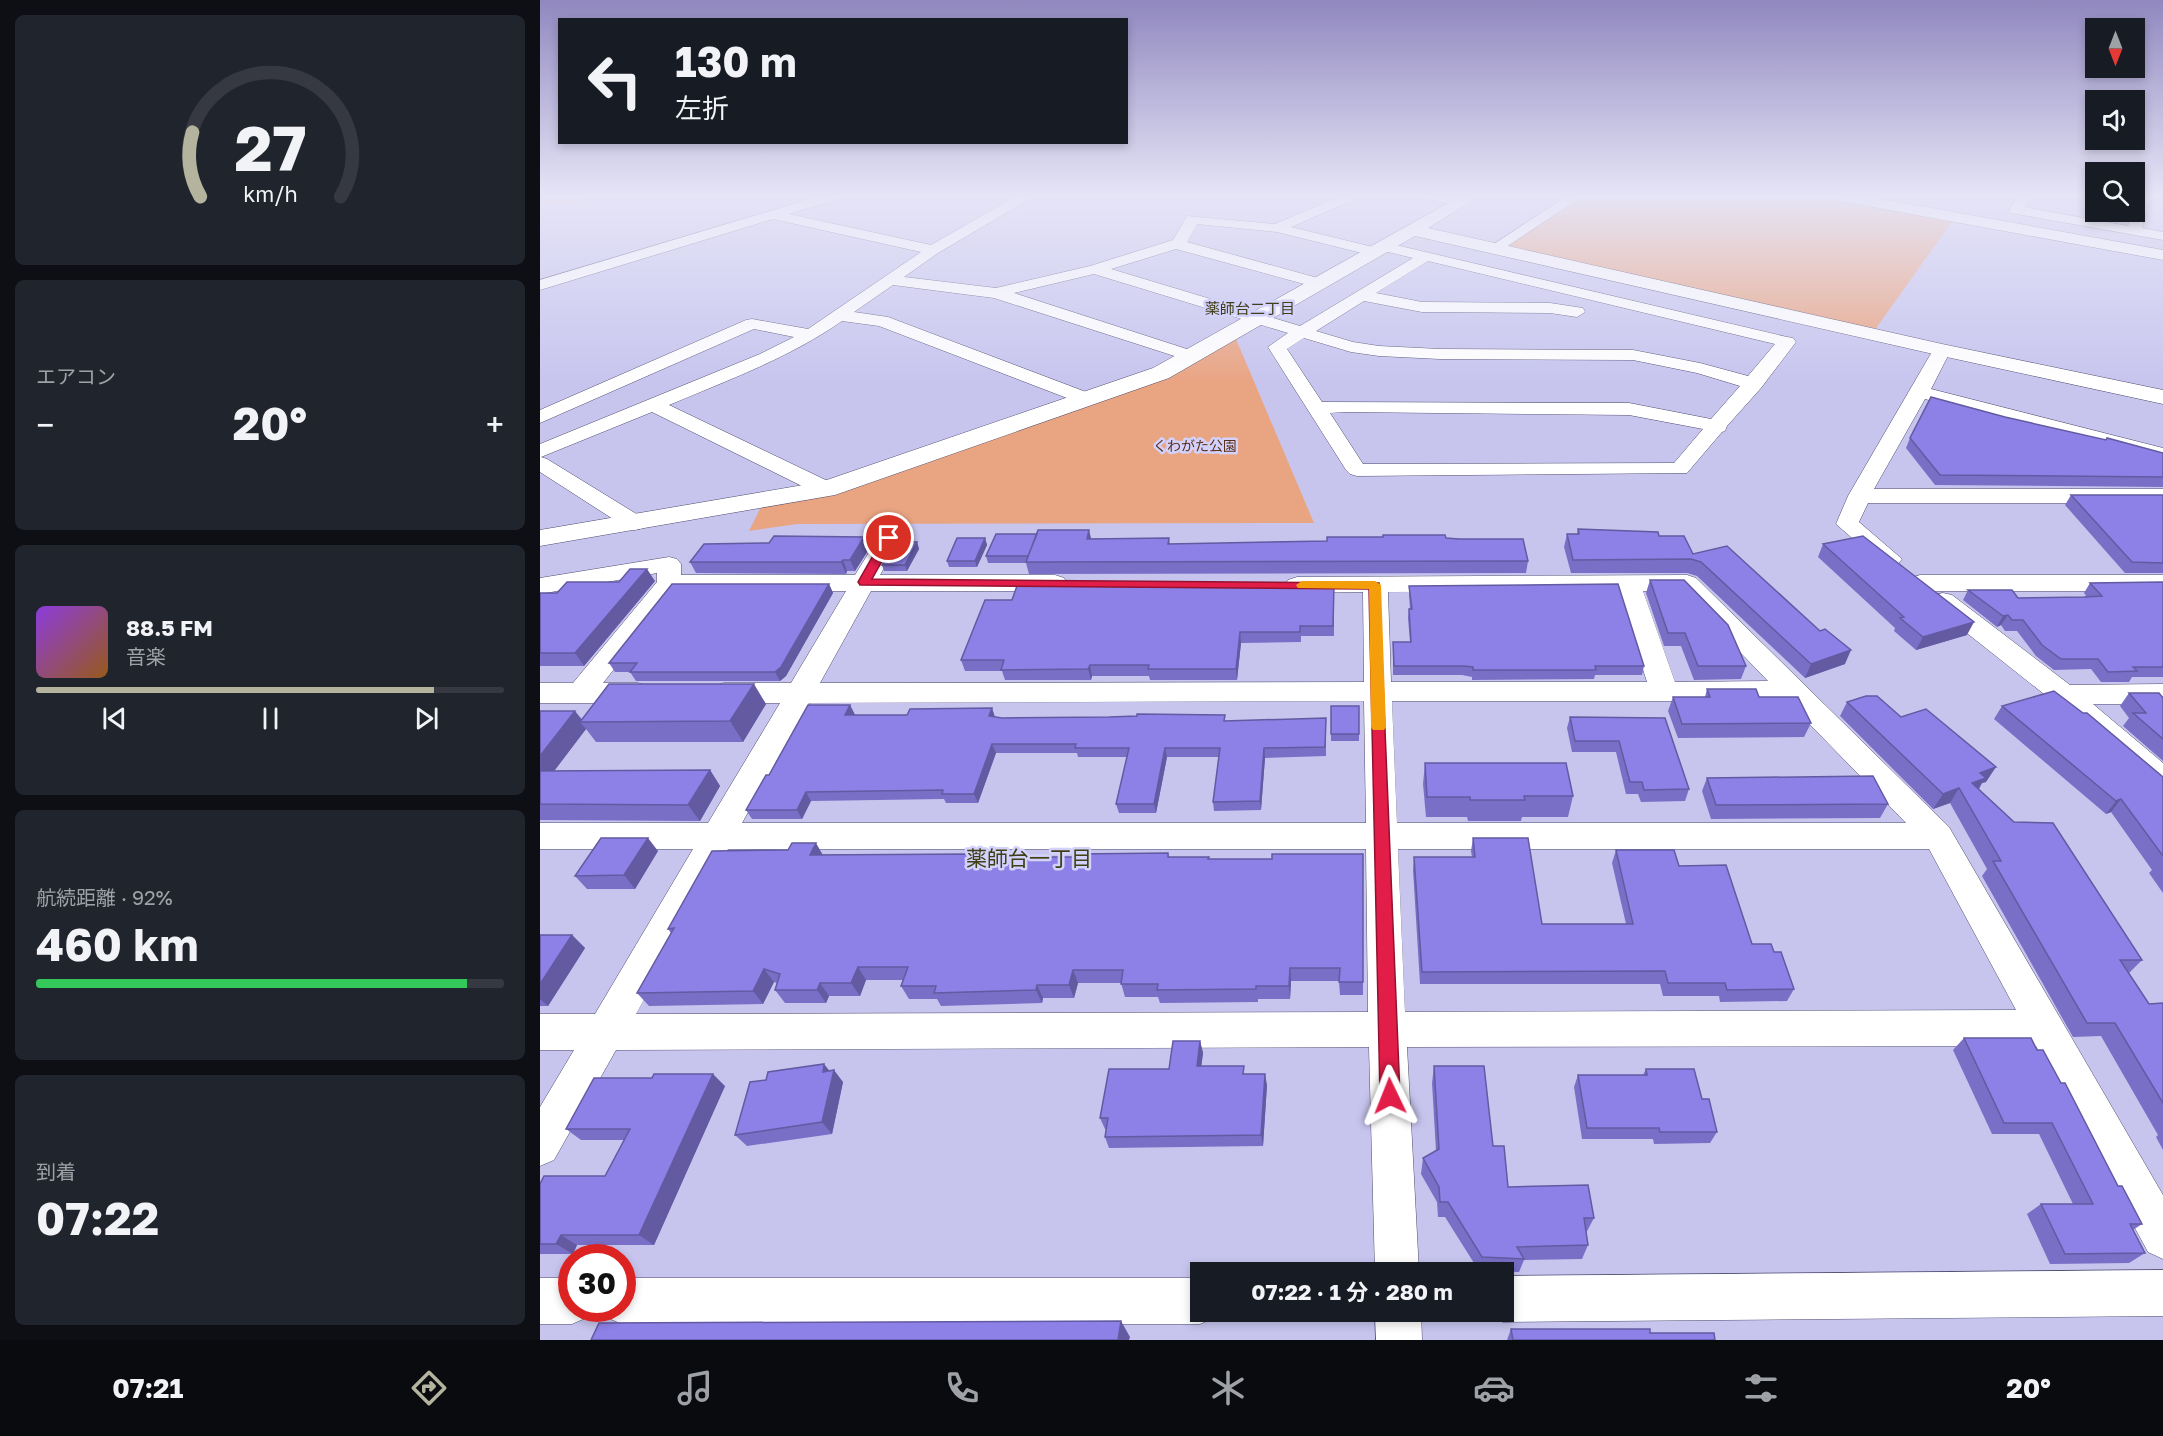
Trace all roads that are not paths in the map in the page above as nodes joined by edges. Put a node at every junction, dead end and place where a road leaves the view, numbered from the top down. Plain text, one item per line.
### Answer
1 (627, 259) edge
2 (920, 259) edge
3 (1129, 259) edge
4 (1229, 259) edge
5 (1361, 259) edge
6 (1421, 259) edge
7 (1431, 259) edge
8 (1541, 259) edge
9 (1095, 269) junction
10 (888, 280) junction
11 (1319, 283) junction
12 (540, 285) edge
13 (996, 293) junction
14 (1592, 294) junction
15 (1360, 296) junction
16 (1577, 312) junction
17 (842, 316) junction
18 (1258, 318) junction
19 (1299, 333) junction
20 (811, 335) junction
21 (1582, 340) junction
22 (1942, 350) junction
23 (1190, 356) junction
24 (1754, 384) junction
25 (1922, 392) junction
26 (2163, 397) edge
27 (1087, 399) junction
28 (654, 405) junction
29 (1318, 408) junction
30 (540, 417) edge
31 (1718, 427) junction
32 (540, 452) edge
33 (2163, 454) edge
34 (540, 464) edge
35 (826, 489) junction
36 (1859, 496) junction
37 (2163, 496) edge
38 (635, 523) junction
39 (540, 538) edge
40 (889, 538) dead end
41 (864, 582) junction
42 (669, 583) junction
43 (1920, 583) junction
44 (2163, 583) edge
45 (1078, 584) edge
46 (1628, 584) junction
47 (1268, 585) edge
48 (1375, 585) junction
49 (540, 586) edge
50 (1795, 691) junction
51 (1664, 692) junction
52 (540, 693) edge
53 (580, 693) junction
54 (662, 693) edge
55 (696, 693) edge
56 (801, 693) junction
57 (1378, 693) junction
58 (2163, 694) edge
59 (2064, 695) junction
60 (2163, 780) edge
61 (540, 836) edge
62 (718, 836) junction
63 (1381, 836) junction
64 (1938, 836) junction
65 (2045, 1028) junction
66 (1387, 1030) junction
67 (540, 1032) edge
68 (605, 1032) junction
69 (540, 1146) edge
70 (2163, 1237) edge
71 (1397, 1262) edge
72 (2163, 1293) edge
73 (1514, 1299) edge
74 (1190, 1300) edge
75 (540, 1301) edge
76 (558, 1301) edge
77 (636, 1301) edge
78 (1399, 1322) edge
79 (1400, 1340) edge

1 - 12 street
2 - 10 street
3 - 9 street
4 - 11 street
5 - 11 street
6 - 15 street
7 - 14 street
8 - 22 street
9 - 13 street
9 - 18 street
10 - 13 street
10 - 17 street
11 - 18 street
13 - 23 street
14 - 16 street
14 - 24 street
15 - 16 street
15 - 19 street
16 - 21 street
17 - 20 street
17 - 27 street
18 - 19 street
18 - 23 street
19 - 21 street
19 - 29 street
20 - 28 street
20 - 30 street
21 - 24 street
22 - 25 street
22 - 26 street
23 - 27 street
24 - 31 street
25 - 33 street
25 - 36 street
27 - 35 street
28 - 32 street
28 - 35 street
29 - 31 street
29 - 31 street
34 - 38 street
35 - 38 street
36 - 37 street
36 - 43 street
38 - 39 street
40 - 41 street
41 - 42 street
41 - 45 street
41 - 56 street
42 - 49 street
42 - 53 street
43 - 44 street
43 - 59 street
46 - 48 street
46 - 50 street
46 - 51 street
47 - 48 street
48 - 57 street
50 - 51 street
50 - 64 street
51 - 57 street
52 - 53 street
53 - 54 street
55 - 56 street
56 - 57 street
56 - 62 street
57 - 63 street
58 - 59 street
59 - 60 street
61 - 62 street
62 - 63 street
62 - 68 street
63 - 64 street
63 - 66 street
64 - 65 street
65 - 66 street
65 - 70 street
66 - 68 street
66 - 71 street
67 - 68 street
68 - 69 street
72 - 73 street
74 - 77 street
75 - 76 street
78 - 79 street

